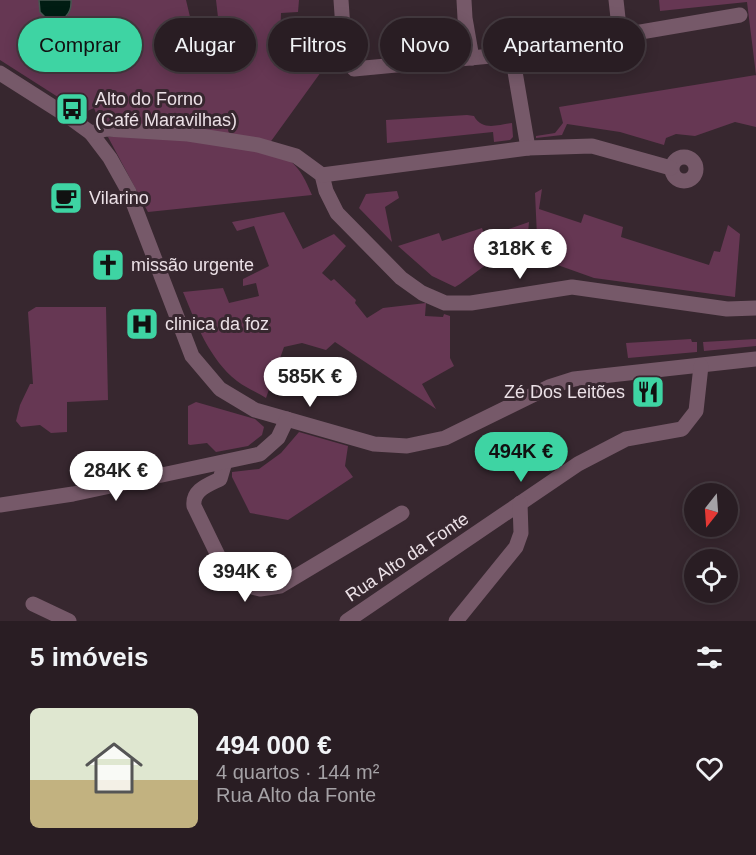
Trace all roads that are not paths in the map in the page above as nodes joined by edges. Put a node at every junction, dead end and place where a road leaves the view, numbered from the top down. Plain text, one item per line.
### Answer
1 (341, 0) edge
2 (464, 0) edge
3 (616, 0) edge
4 (740, 15) dead end
5 (618, 18) edge
6 (645, 32) edge
7 (483, 57) edge
8 (472, 58) junction
9 (515, 72) edge
10 (0, 73) edge
11 (0, 82) edge
12 (21, 87) junction
13 (91, 133) junction
14 (528, 148) junction
15 (671, 168) dead end
16 (322, 175) junction
17 (756, 308) edge
18 (756, 359) edge
19 (701, 366) junction
20 (286, 419) junction
21 (225, 462) junction
22 (520, 503) junction
23 (0, 505) edge
24 (402, 513) dead end
25 (33, 604) dead end
26 (69, 621) edge
27 (347, 621) edge
28 (456, 621) edge

1 - 8 street
2 - 8 street
3 - 5 street
4 - 6 street
7 - 8 street
9 - 14 street
10 - 12 street
11 - 12 street
12 - 13 street
13 - 16 street
13 - 20 street
14 - 15 street
14 - 16 street
16 - 17 street
18 - 19 street
19 - 20 street
19 - 22 street, Rua Alto da Fonte
20 - 21 street
21 - 23 street
21 - 24 street
22 - 27 street, Rua Alto da Fonte
22 - 28 street
25 - 26 street

